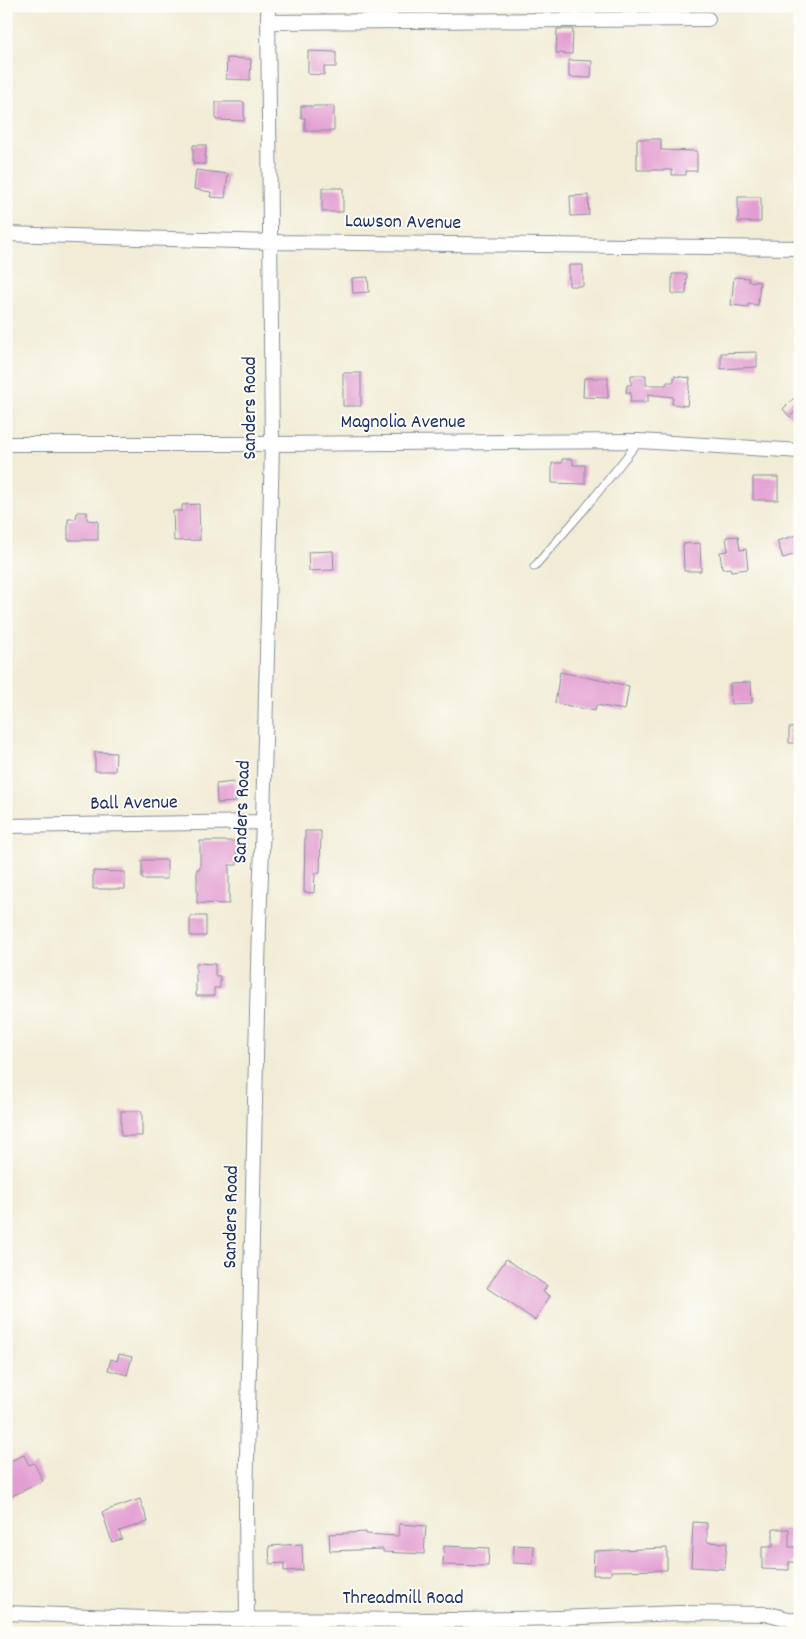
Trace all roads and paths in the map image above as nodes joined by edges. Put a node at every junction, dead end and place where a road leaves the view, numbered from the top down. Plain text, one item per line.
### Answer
1 (268, 6) edge
2 (708, 19) dead end
3 (268, 22) junction
4 (6, 234) edge
5 (271, 242) junction
6 (800, 248) edge
7 (639, 441) junction
8 (6, 444) edge
9 (272, 444) junction
10 (800, 451) edge
11 (534, 567) dead end
12 (263, 822) junction
13 (6, 826) edge
14 (6, 1613) edge
15 (247, 1620) junction
16 (800, 1622) edge

1 - 3 street, Sanders Road
2 - 3 street
3 - 5 street, Sanders Road
4 - 5 street, Lawson Avenue
5 - 6 street, Lawson Avenue
5 - 9 street, Sanders Road
7 - 9 street, Magnolia Avenue
7 - 10 street, Magnolia Avenue
7 - 11 lane
8 - 9 street, Magnolia Avenue
9 - 12 street, Sanders Road
12 - 13 street, Ball Avenue
12 - 15 street, Sanders Road
14 - 15 street, Threadmill Road
15 - 16 street, Threadmill Road

